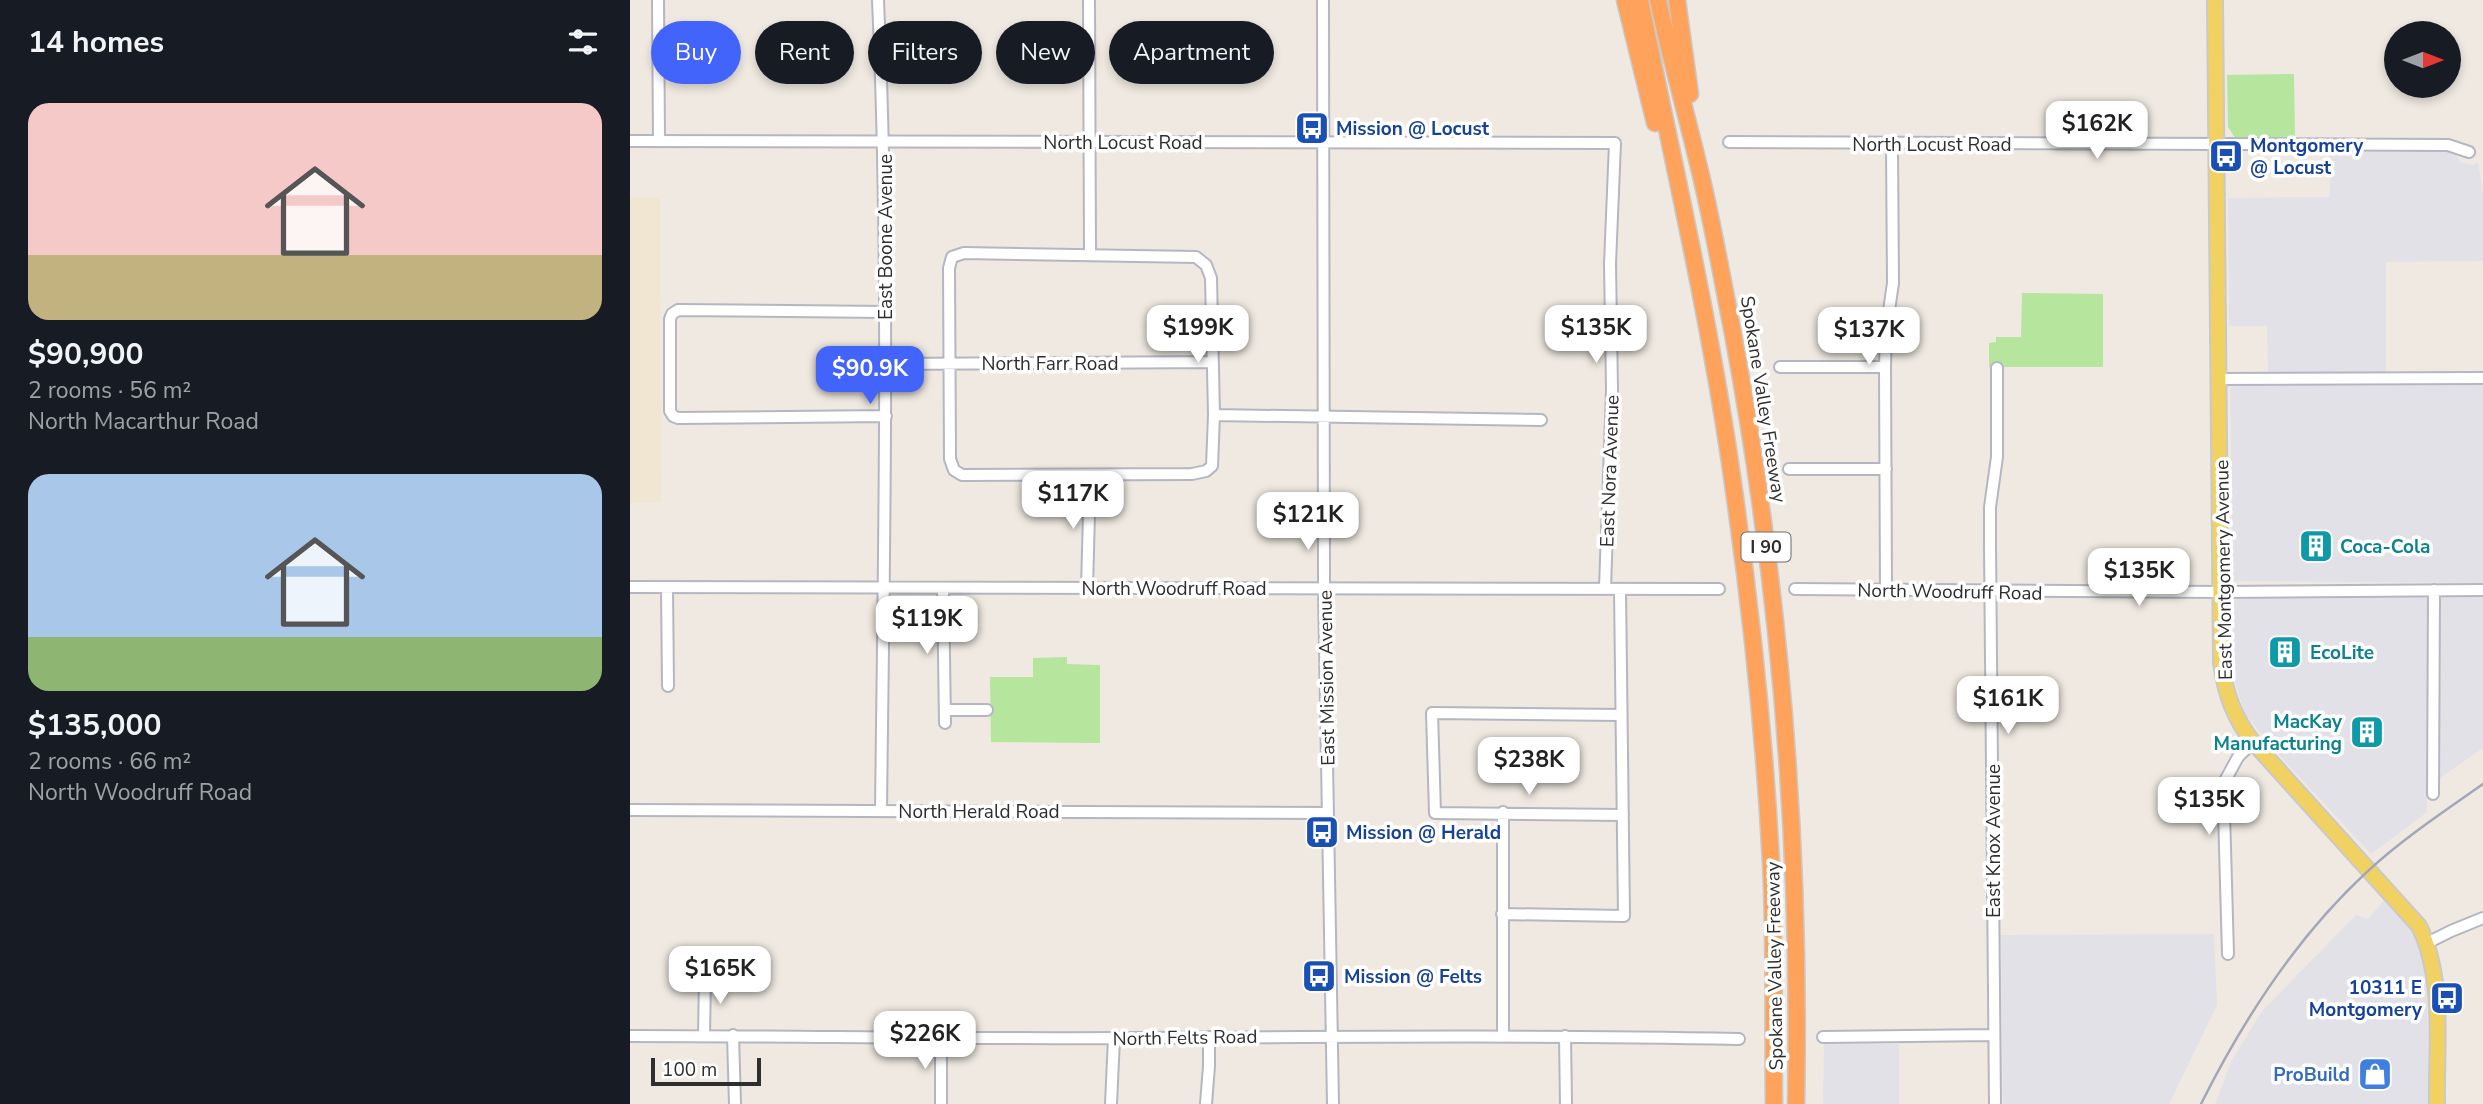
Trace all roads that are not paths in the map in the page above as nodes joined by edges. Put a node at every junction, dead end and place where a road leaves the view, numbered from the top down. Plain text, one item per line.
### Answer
1 (658, 0) edge
2 (878, 0) edge
3 (1089, 0) edge
4 (1323, 0) edge
5 (1625, 0) edge
6 (1640, 0) edge
7 (1658, 0) edge
8 (1677, 0) edge
9 (2215, 0) edge
10 (630, 141) edge
11 (659, 141) junction
12 (1090, 141) junction
13 (884, 142) junction
14 (1324, 142) junction
15 (1729, 142) dead end
16 (1615, 143) joint
17 (1892, 144) junction
18 (2216, 146) junction
19 (2469, 152) dead end
20 (1703, 183) junction
21 (1679, 192) junction
22 (1090, 254) junction
23 (886, 312) junction
24 (1213, 362) junction
25 (886, 364) junction
26 (949, 364) junction
27 (1780, 367) dead end
28 (1885, 367) junction
29 (1997, 368) dead end
30 (2219, 379) junction
31 (2483, 379) edge
32 (1214, 415) junction
33 (886, 416) junction
34 (1323, 417) junction
35 (1541, 420) dead end
36 (1788, 469) dead end
37 (1886, 469) junction
38 (1090, 476) junction
39 (630, 587) edge
40 (1087, 587) junction
41 (667, 588) junction
42 (943, 588) junction
43 (1605, 588) junction
44 (883, 589) junction
45 (1620, 589) junction
46 (1718, 589) dead end
47 (1795, 589) dead end
48 (1324, 590) junction
49 (1886, 590) junction
50 (2434, 590) junction
51 (2483, 590) edge
52 (1990, 592) junction
53 (2221, 592) junction
54 (668, 686) dead end
55 (946, 710) junction
56 (987, 710) dead end
57 (1620, 715) junction
58 (946, 723) dead end
59 (2253, 743) junction
60 (2433, 794) dead end
61 (630, 810) edge
62 (881, 811) junction
63 (1503, 812) junction
64 (1328, 813) junction
65 (1623, 815) junction
66 (1502, 915) junction
67 (2483, 918) edge
68 (2427, 943) junction
69 (2228, 954) dead end
70 (705, 977) dead end
71 (733, 1035) junction
72 (1503, 1035) junction
73 (1994, 1035) junction
74 (630, 1036) edge
75 (704, 1036) junction
76 (1331, 1036) junction
77 (1565, 1036) junction
78 (1209, 1037) junction
79 (1824, 1037) dead end
80 (941, 1038) junction
81 (1114, 1038) junction
82 (1739, 1039) dead end
83 (735, 1104) edge
84 (941, 1104) edge
85 (1111, 1104) edge
86 (1206, 1104) edge
87 (1333, 1104) edge
88 (1566, 1104) edge
89 (1774, 1104) edge
90 (1796, 1104) edge
91 (1994, 1104) edge
92 (2437, 1104) edge

1 - 11 street
2 - 13 street, East Boone Avenue
3 - 12 street
4 - 14 street, East Mission Avenue
5 - 21 highway
6 - 21 highway, Spokane Valley Freeway / I 90
7 - 20 highway, Spokane Valley Freeway / I 90
8 - 20 highway
9 - 18 main road, East Montgomery Avenue
10 - 11 street, North Locust Road
11 - 13 street, North Locust Road
12 - 13 street, North Locust Road
12 - 14 street, North Locust Road
12 - 22 street
13 - 23 street, East Boone Avenue
14 - 16 street, North Locust Road
14 - 34 street, East Mission Avenue
15 - 17 street, North Locust Road
16 - 43 street, East Nora Avenue
17 - 18 street, North Locust Road
17 - 28 street
18 - 19 street, North Locust Road
18 - 30 main road, East Montgomery Avenue
20 - 90 highway, Spokane Valley Freeway / I 90
21 - 89 highway, Spokane Valley Freeway / I 90
22 - 24 street
22 - 26 street
23 - 25 street, East Boone Avenue
23 - 33 street
24 - 26 street, North Farr Road
24 - 32 street
25 - 26 street, North Farr Road
25 - 33 street, East Boone Avenue
26 - 38 street
27 - 28 street
28 - 37 street
29 - 52 street, East Knox Avenue
30 - 31 street
30 - 53 main road, East Montgomery Avenue
32 - 34 street
32 - 38 street
33 - 44 street, East Boone Avenue
34 - 35 street
34 - 48 street, East Mission Avenue
36 - 37 street
37 - 49 street
38 - 40 street
39 - 41 street, North Woodruff Road
40 - 42 street, North Woodruff Road
40 - 48 street, North Woodruff Road
41 - 44 street, North Woodruff Road
41 - 54 street
42 - 44 street, North Woodruff Road
42 - 55 street
43 - 45 street, North Woodruff Road
43 - 48 street, North Woodruff Road
44 - 62 street, East Boone Avenue
45 - 46 street, North Woodruff Road
45 - 57 street
47 - 49 street, North Woodruff Road
48 - 64 street, East Mission Avenue
49 - 52 street, North Woodruff Road
50 - 51 street, North Woodruff Road
50 - 53 street, North Woodruff Road
50 - 60 street
52 - 53 street, North Woodruff Road
52 - 73 street, East Knox Avenue
53 - 59 main road, East Montgomery Avenue
55 - 56 street
55 - 58 street
57 - 63 street
57 - 65 street
59 - 68 main road, East Montgomery Avenue
59 - 69 street
61 - 62 street, North Herald Road
62 - 64 street, North Herald Road
63 - 65 street
63 - 66 street
64 - 76 street, East Mission Avenue
65 - 66 street
66 - 72 street
67 - 68 street
68 - 92 main road
70 - 75 street
71 - 75 street, North Felts Road
71 - 80 street, North Felts Road
71 - 83 street
72 - 76 street, North Felts Road
72 - 77 street, North Felts Road
73 - 79 street
73 - 91 street, East Knox Avenue
74 - 75 street, North Felts Road
76 - 78 street, North Felts Road
76 - 87 street, East Mission Avenue
77 - 82 street, North Felts Road
77 - 88 street
78 - 81 street, North Felts Road
78 - 86 street
80 - 81 street, North Felts Road
80 - 84 street
81 - 85 street

